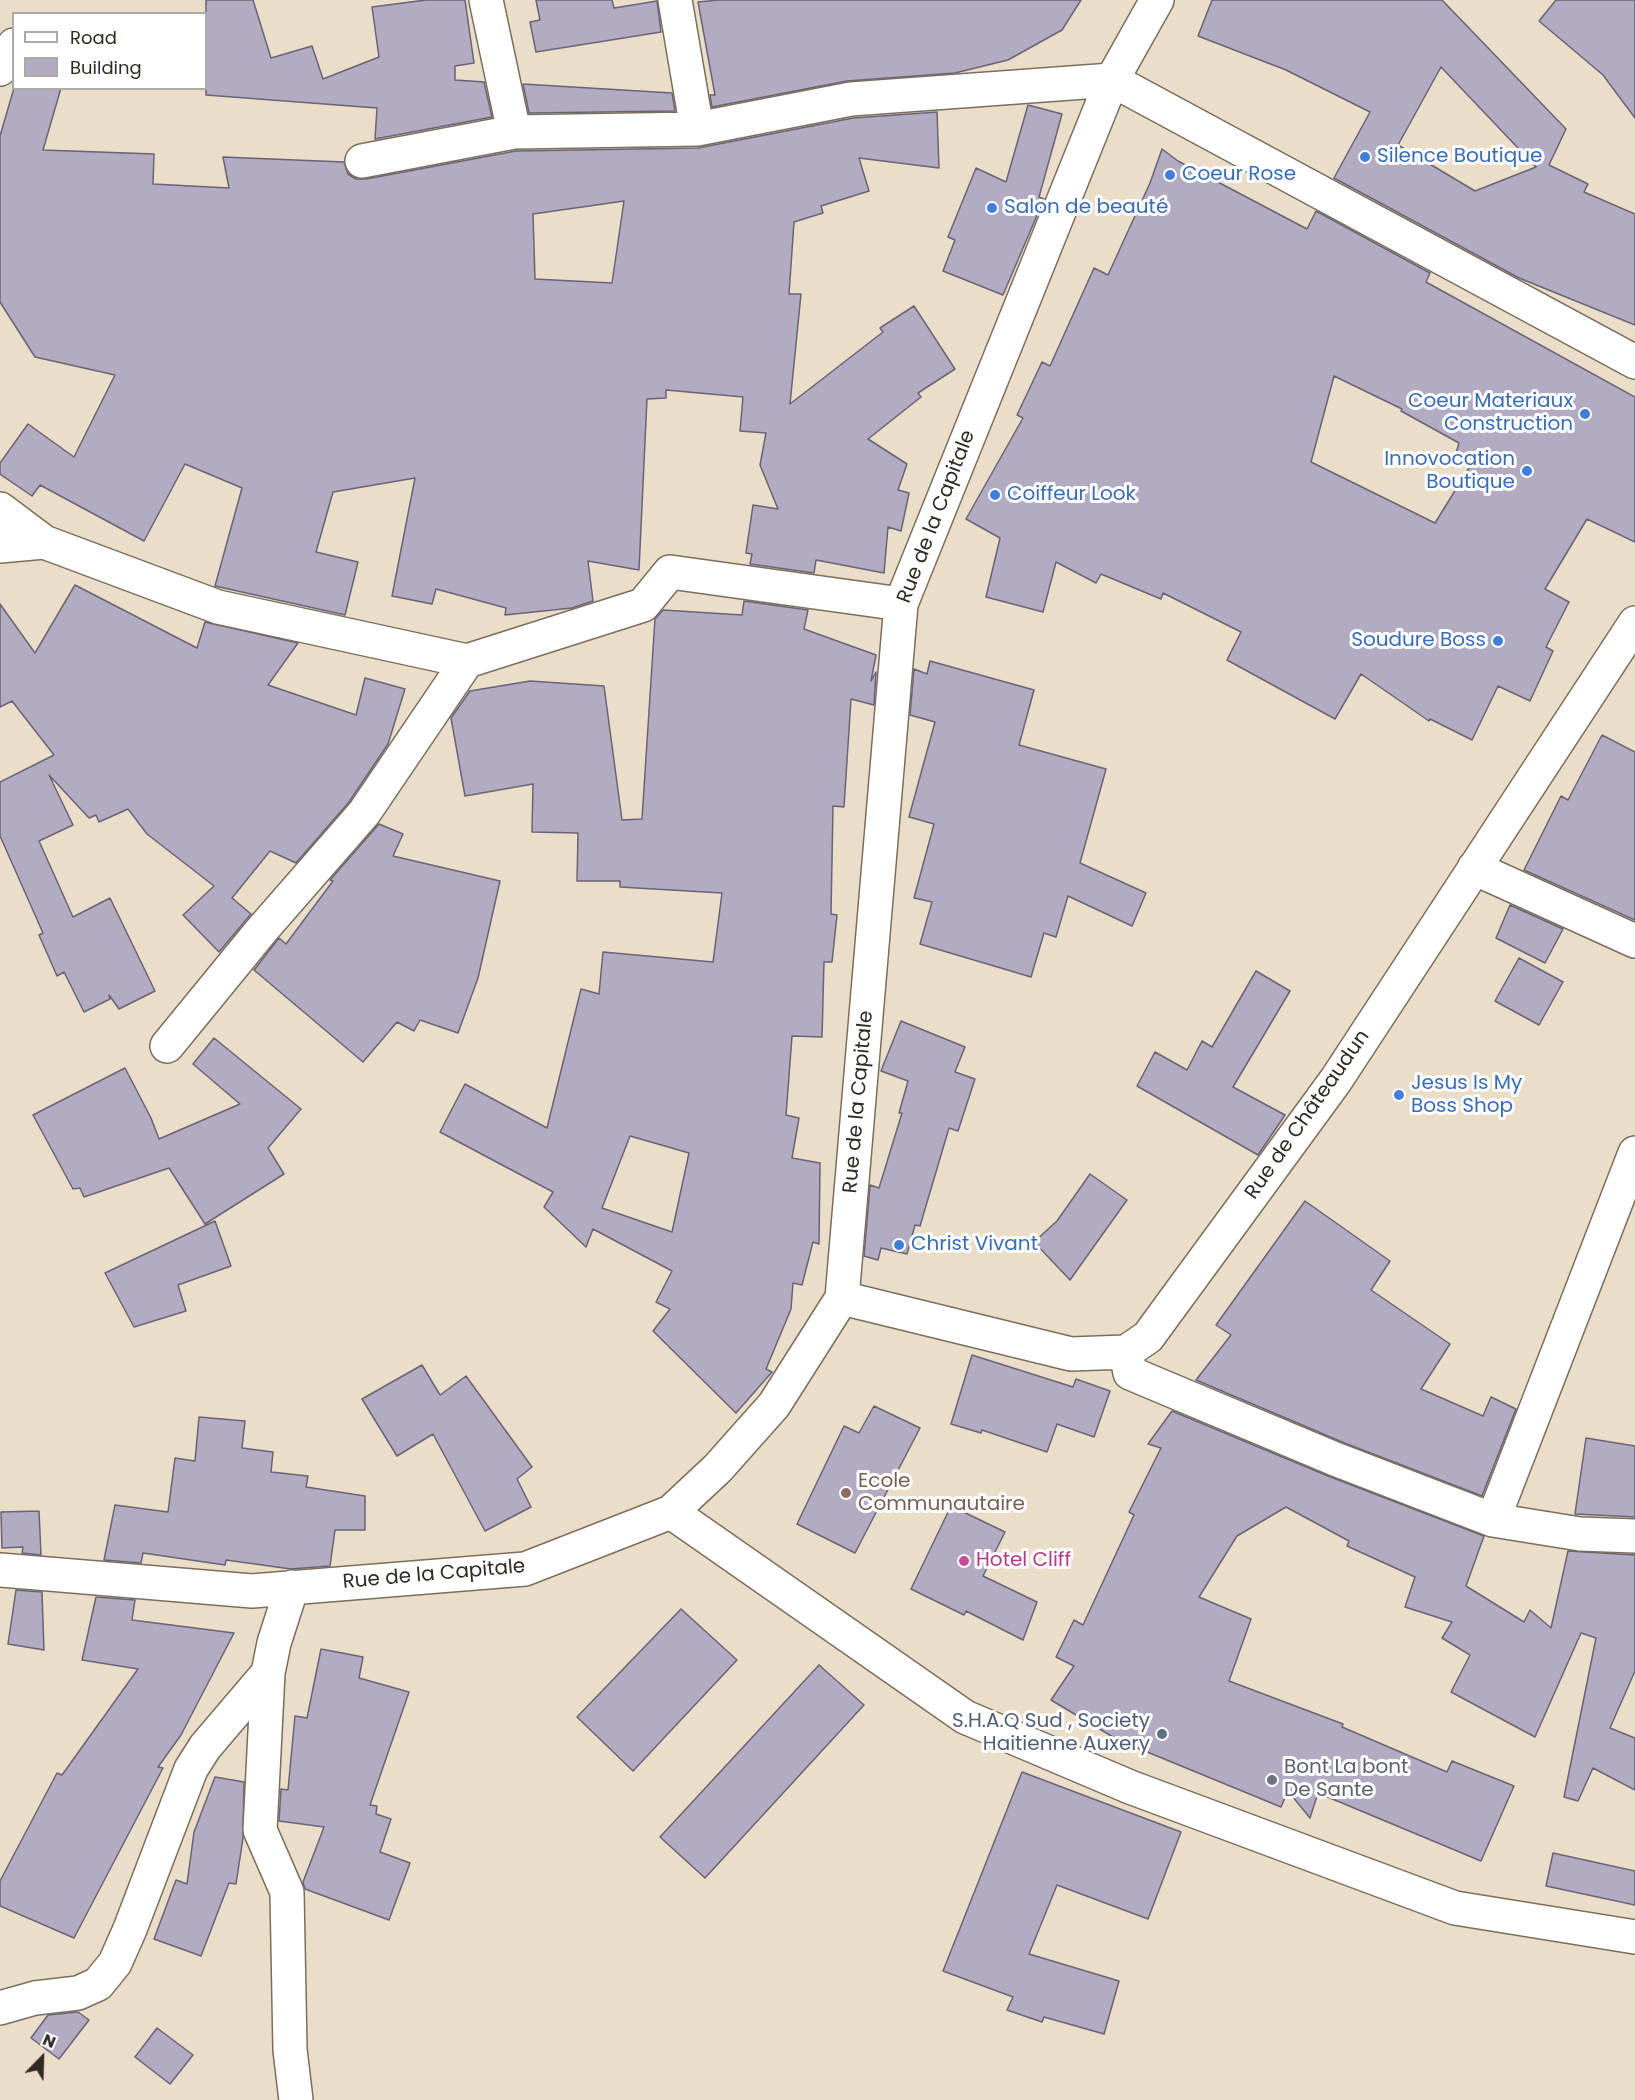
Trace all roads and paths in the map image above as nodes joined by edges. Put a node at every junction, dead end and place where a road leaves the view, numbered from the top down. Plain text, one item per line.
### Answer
1 (486, 0) edge
2 (675, 0) edge
3 (1157, 0) edge
4 (12, 48) edge
5 (0, 69) edge
6 (1112, 80) junction
7 (697, 129) junction
8 (514, 132) junction
9 (362, 161) dead end
10 (1635, 362) edge
11 (0, 509) edge
12 (44, 542) junction
13 (0, 546) edge
14 (901, 604) junction
15 (1635, 623) edge
16 (467, 661) junction
17 (1474, 868) junction
18 (1635, 941) edge
19 (166, 1046) dead end
20 (1635, 1153) edge
21 (842, 1298) junction
22 (1126, 1352) junction
23 (671, 1512) junction
24 (1493, 1520) junction
25 (1635, 1536) edge
26 (0, 1570) edge
27 (292, 1587) junction
28 (268, 1673) junction
29 (1635, 1937) edge
30 (0, 2007) edge
31 (296, 2100) edge

1 - 8 street
2 - 7 street
3 - 6 street, Rue de la Capitale
4 - 5 street
6 - 7 street
6 - 10 street
6 - 14 street, Rue de la Capitale
7 - 8 street
8 - 9 street
11 - 12 street
12 - 13 street
12 - 16 street
14 - 16 street
14 - 21 street, Rue de la Capitale
15 - 17 street, Rue de Châteaudun
16 - 19 street
17 - 18 street
17 - 22 street, Rue de Châteaudun
20 - 24 street
21 - 22 street
21 - 23 street, Rue de la Capitale
22 - 24 street
23 - 27 street, Rue de la Capitale
23 - 29 street
24 - 25 street
26 - 27 street, Rue de la Capitale
27 - 28 street
28 - 30 street
28 - 31 street

